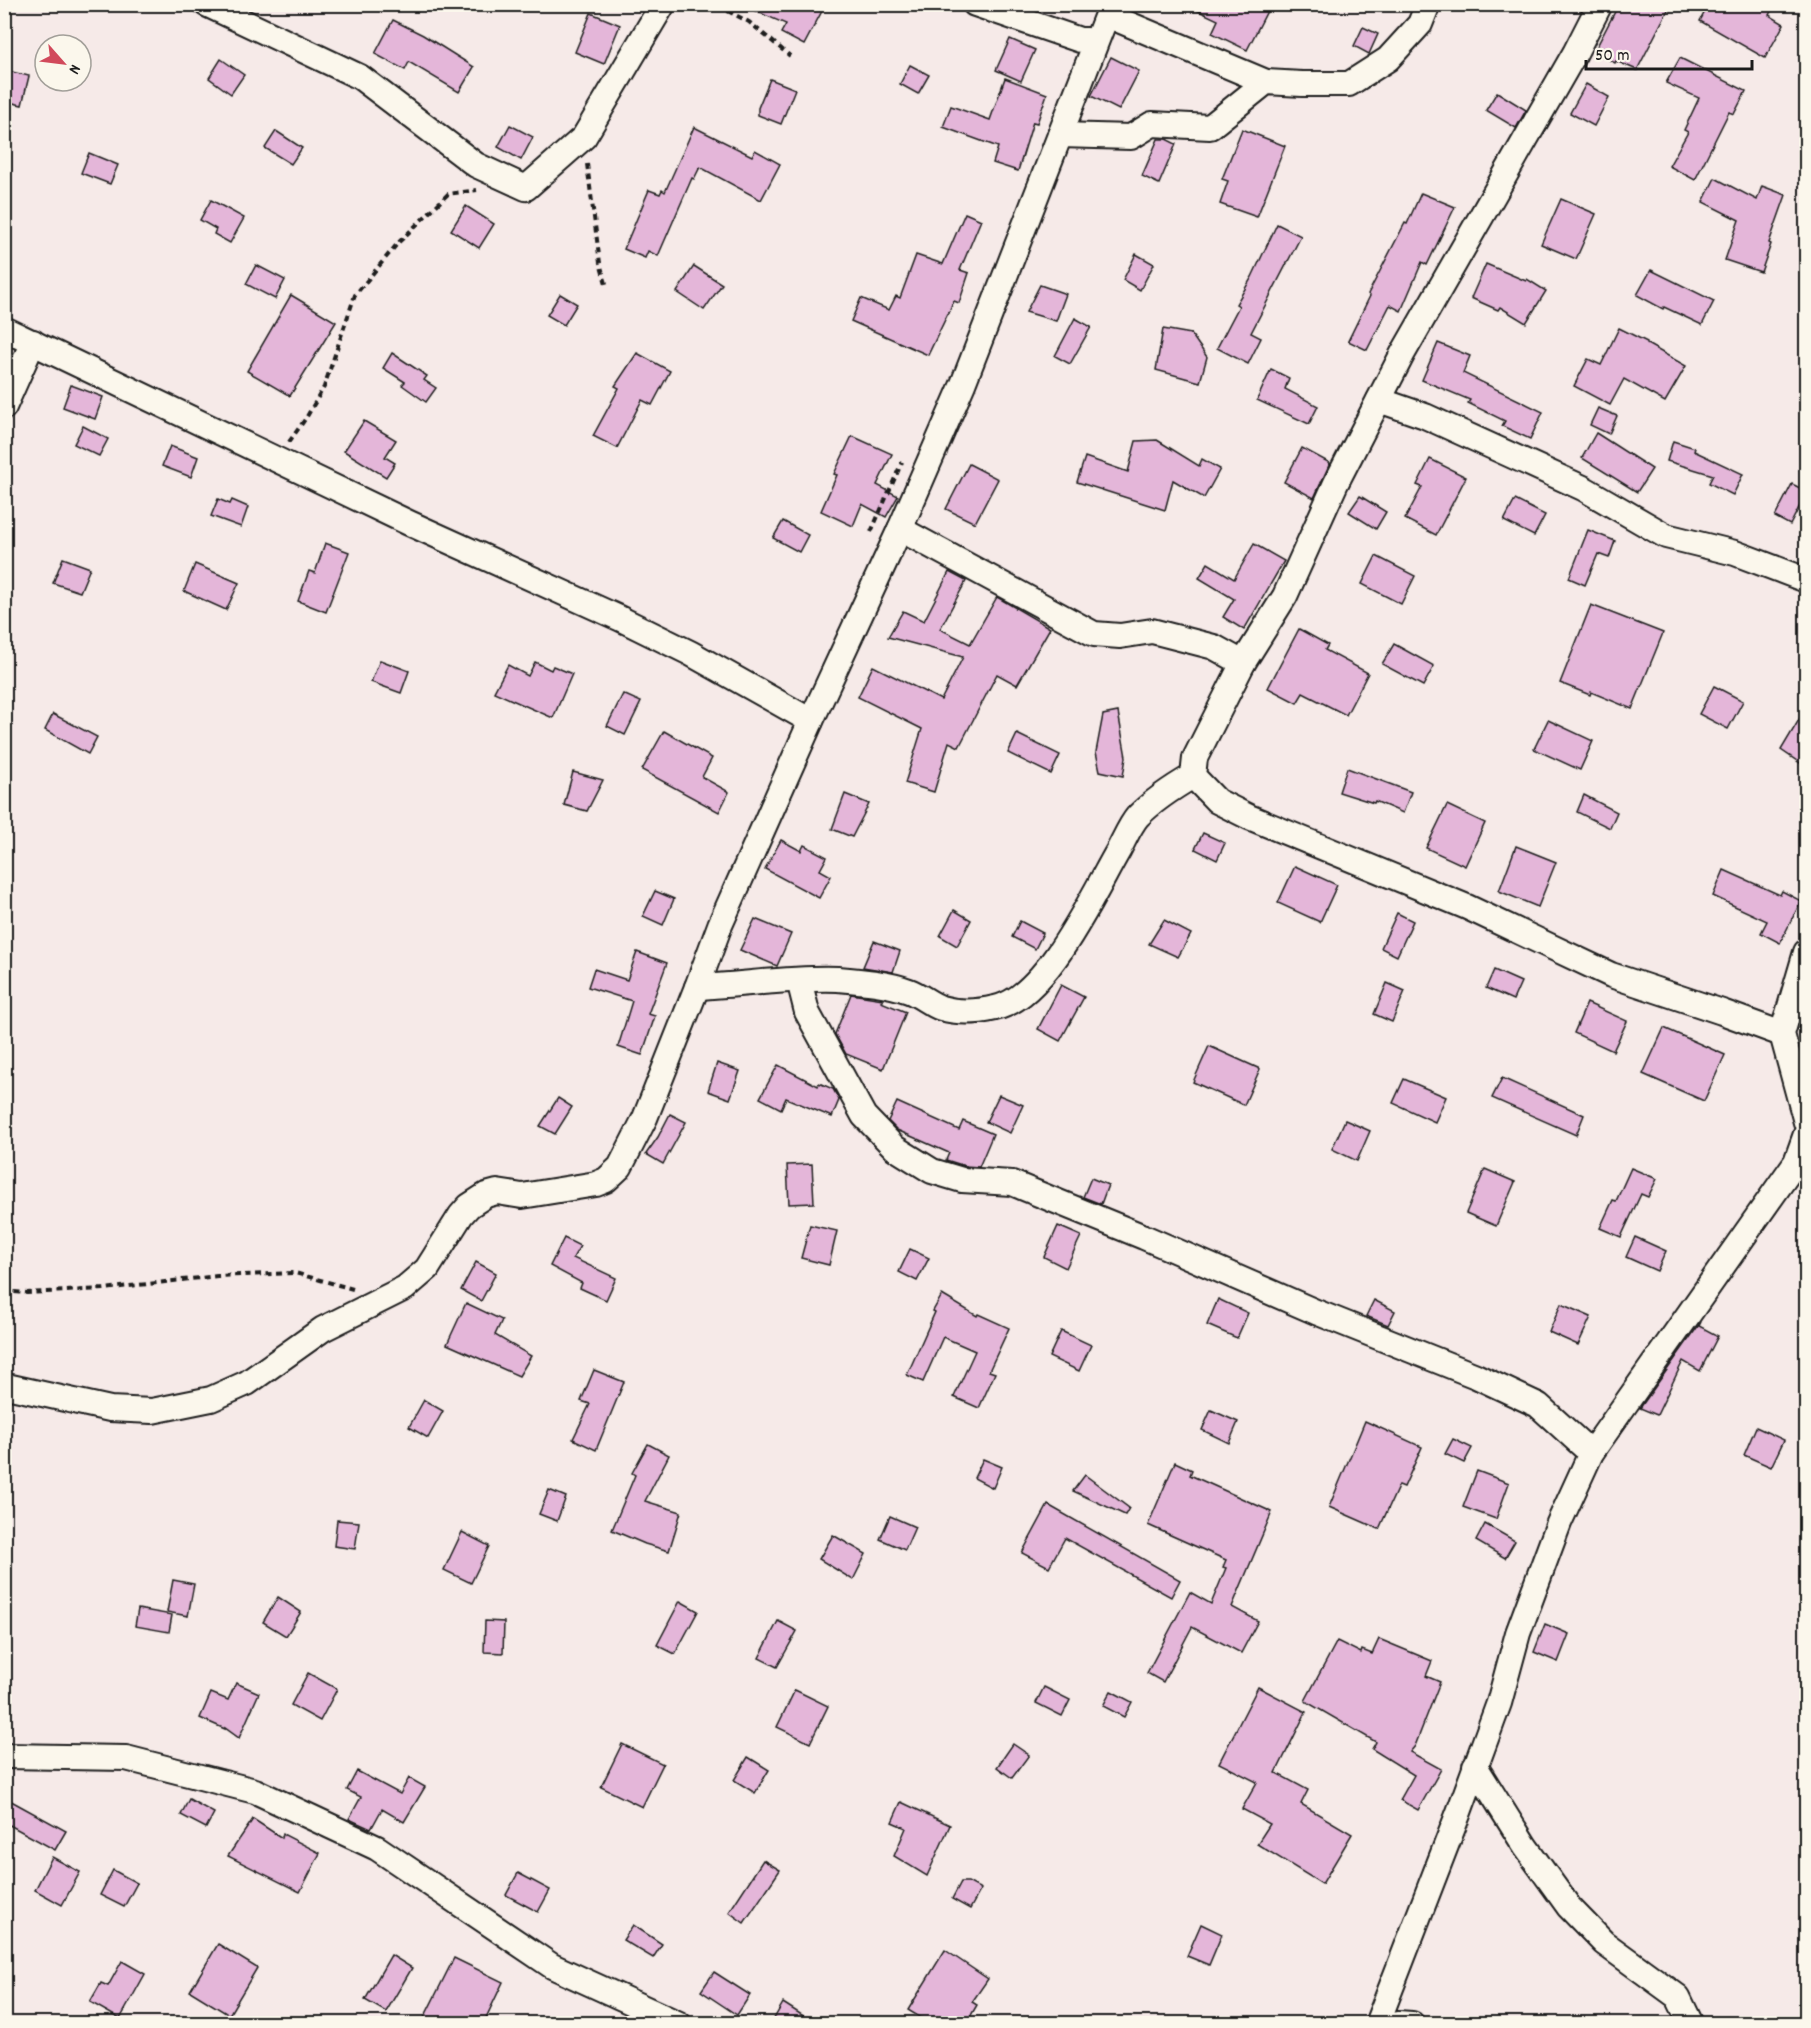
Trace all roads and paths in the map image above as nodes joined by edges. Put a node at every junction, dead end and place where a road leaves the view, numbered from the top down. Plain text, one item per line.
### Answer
1 (206, 4) edge
2 (663, 4) edge
3 (720, 4) edge
4 (975, 4) edge
5 (1428, 4) edge
6 (1600, 4) edge
7 (1109, 10) edge
8 (1087, 40) dead end
9 (790, 56) dead end
10 (1266, 82) junction
11 (1060, 135) junction
12 (584, 137) junction
13 (488, 189) dead end
14 (607, 287) dead end
15 (4, 328) edge
16 (33, 342) junction
17 (1379, 400) junction
18 (4, 407) edge
19 (276, 459) junction
20 (900, 529) junction
21 (1806, 580) edge
22 (1243, 663) junction
23 (811, 722) junction
24 (1193, 776) junction
25 (1806, 952) edge
26 (799, 980) junction
27 (697, 987) junction
28 (1797, 1011) edge
29 (1782, 1034) junction
30 (1806, 1122) edge
31 (1806, 1134) edge
32 (4, 1291) edge
33 (383, 1298) junction
34 (4, 1388) edge
35 (1591, 1453) junction
36 (4, 1756) edge
37 (1476, 1766) junction
38 (1388, 2022) edge
39 (679, 2024) edge
40 (1412, 2024) edge
41 (1691, 2024) edge

1 - 12 street
2 - 12 street
3 - 9 path
4 - 8 street
5 - 10 street
6 - 17 street
7 - 10 street
7 - 11 street
10 - 11 street
11 - 20 street
12 - 14 path
13 - 19 path
15 - 16 street
16 - 18 street
16 - 19 street
17 - 21 street
17 - 22 street
19 - 23 street
20 - 22 street
20 - 23 street
22 - 24 street
23 - 27 street
24 - 26 street
24 - 29 street
25 - 28 street
26 - 27 street
26 - 35 street
27 - 33 street
28 - 29 street
29 - 30 street
31 - 35 street
32 - 33 path
33 - 34 street
35 - 37 street
36 - 39 street
37 - 38 street
37 - 41 street
38 - 40 street

